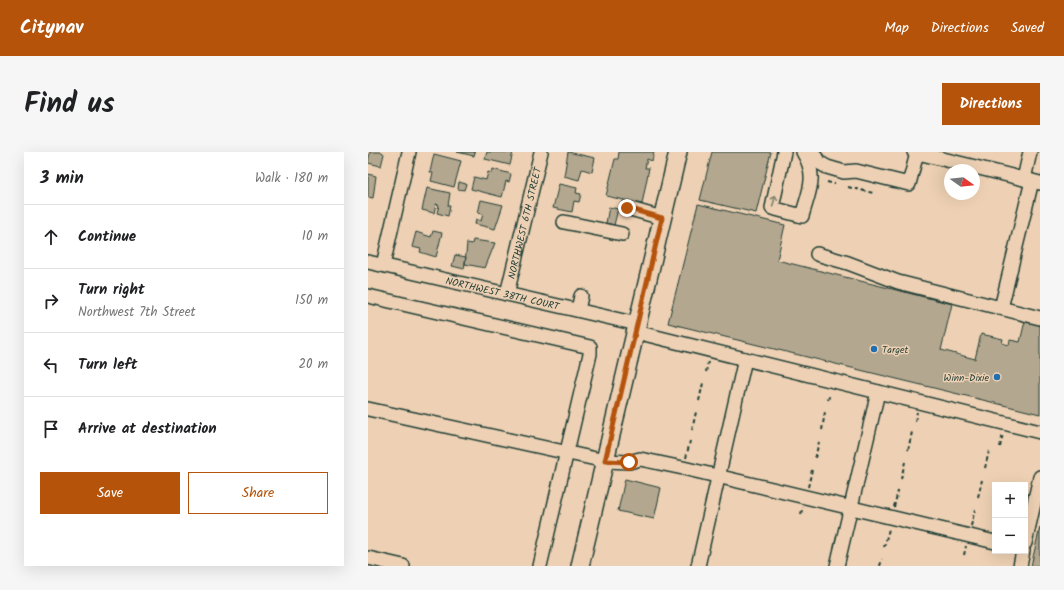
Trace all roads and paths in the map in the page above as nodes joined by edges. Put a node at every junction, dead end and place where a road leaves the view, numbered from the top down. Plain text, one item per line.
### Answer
1 (409, 152) edge
2 (541, 152) edge
3 (678, 152) edge
4 (784, 152) edge
5 (803, 152) edge
6 (812, 152) edge
7 (916, 152) edge
8 (1030, 152) edge
9 (1032, 181) edge
10 (827, 182) dead end
11 (835, 184) dead end
12 (848, 187) dead end
13 (873, 194) dead end
14 (627, 208) dead end
15 (662, 218) junction
16 (564, 222) dead end
17 (622, 234) dead end
18 (817, 254) dead end
19 (368, 262) edge
20 (383, 265) junction
21 (507, 294) junction
22 (368, 296) edge
23 (581, 296) dead end
24 (1001, 308) junction
25 (578, 310) junction
26 (1040, 318) edge
27 (636, 328) junction
28 (745, 359) junction
29 (708, 363) dead end
30 (706, 372) dead end
31 (703, 383) dead end
32 (878, 392) junction
33 (830, 394) dead end
34 (828, 400) dead end
35 (699, 401) dead end
36 (368, 409) edge
37 (917, 410) dead end
38 (696, 412) dead end
39 (825, 412) dead end
40 (915, 421) dead end
41 (692, 430) dead end
42 (822, 430) dead end
43 (912, 432) dead end
44 (1040, 432) edge
45 (1003, 433) dead end
46 (690, 441) dead end
47 (818, 442) dead end
48 (1000, 447) dead end
49 (908, 450) dead end
50 (989, 451) dead end
51 (567, 453) junction
52 (815, 458) dead end
53 (685, 459) dead end
54 (605, 461) junction
55 (905, 462) dead end
56 (985, 468) dead end
57 (812, 470) dead end
58 (718, 476) junction
59 (1040, 477) edge
60 (901, 479) dead end
61 (982, 480) dead end
62 (808, 488) dead end
63 (898, 491) dead end
64 (978, 497) dead end
65 (851, 507) junction
66 (894, 508) dead end
67 (975, 509) dead end
68 (890, 525) dead end
69 (971, 526) dead end
70 (1028, 530) edge
71 (992, 541) edge
72 (967, 543) dead end
73 (884, 547) dead end
74 (1022, 554) edge
75 (964, 555) dead end
76 (368, 558) edge
77 (882, 559) dead end
78 (403, 566) edge
79 (540, 566) edge
80 (580, 566) edge
81 (698, 566) edge
82 (837, 566) edge
83 (880, 566) edge
84 (1020, 566) edge

1 - 20 street
2 - 21 street, NORTHWEST 6TH STREET
3 - 15 main road
5 -> 4 street
6 - 7 street
7 - 9 street
8 - 9 street
9 - 24 street
10 - 11 path
12 - 13 path
14 - 15 street
15 - 27 main road
16 - 17 street
18 - 24 street
19 - 20 street, NORTHWEST 38TH COURT
20 - 21 street, NORTHWEST 38TH COURT
21 - 25 street, NORTHWEST 38TH COURT
22 - 51 street
23 - 25 street
24 - 26 street
25 - 27 street, NORTHWEST 38TH COURT
27 - 28 street, NORTHWEST 38TH COURT
27 - 54 main road
28 - 32 street, NORTHWEST 38TH COURT
28 - 58 street
29 - 30 path
31 - 35 path
32 - 44 street, NORTHWEST 38TH COURT
32 - 65 street
33 - 34 path
36 - 51 street
37 - 40 path
38 - 41 path
39 - 42 path
43 - 49 path
45 - 48 path
46 - 53 path
47 - 52 path
50 - 56 path
51 - 54 street
51 - 79 street
54 - 58 street
54 - 80 main road
55 - 60 path
57 - 62 path
58 - 65 street
58 - 81 street
59 - 70 street
61 - 64 path
63 - 66 path
65 - 71 street
65 - 82 street
67 - 69 path
68 - 73 path
72 - 75 path
74 - 84 street
76 - 78 street
77 - 83 path

